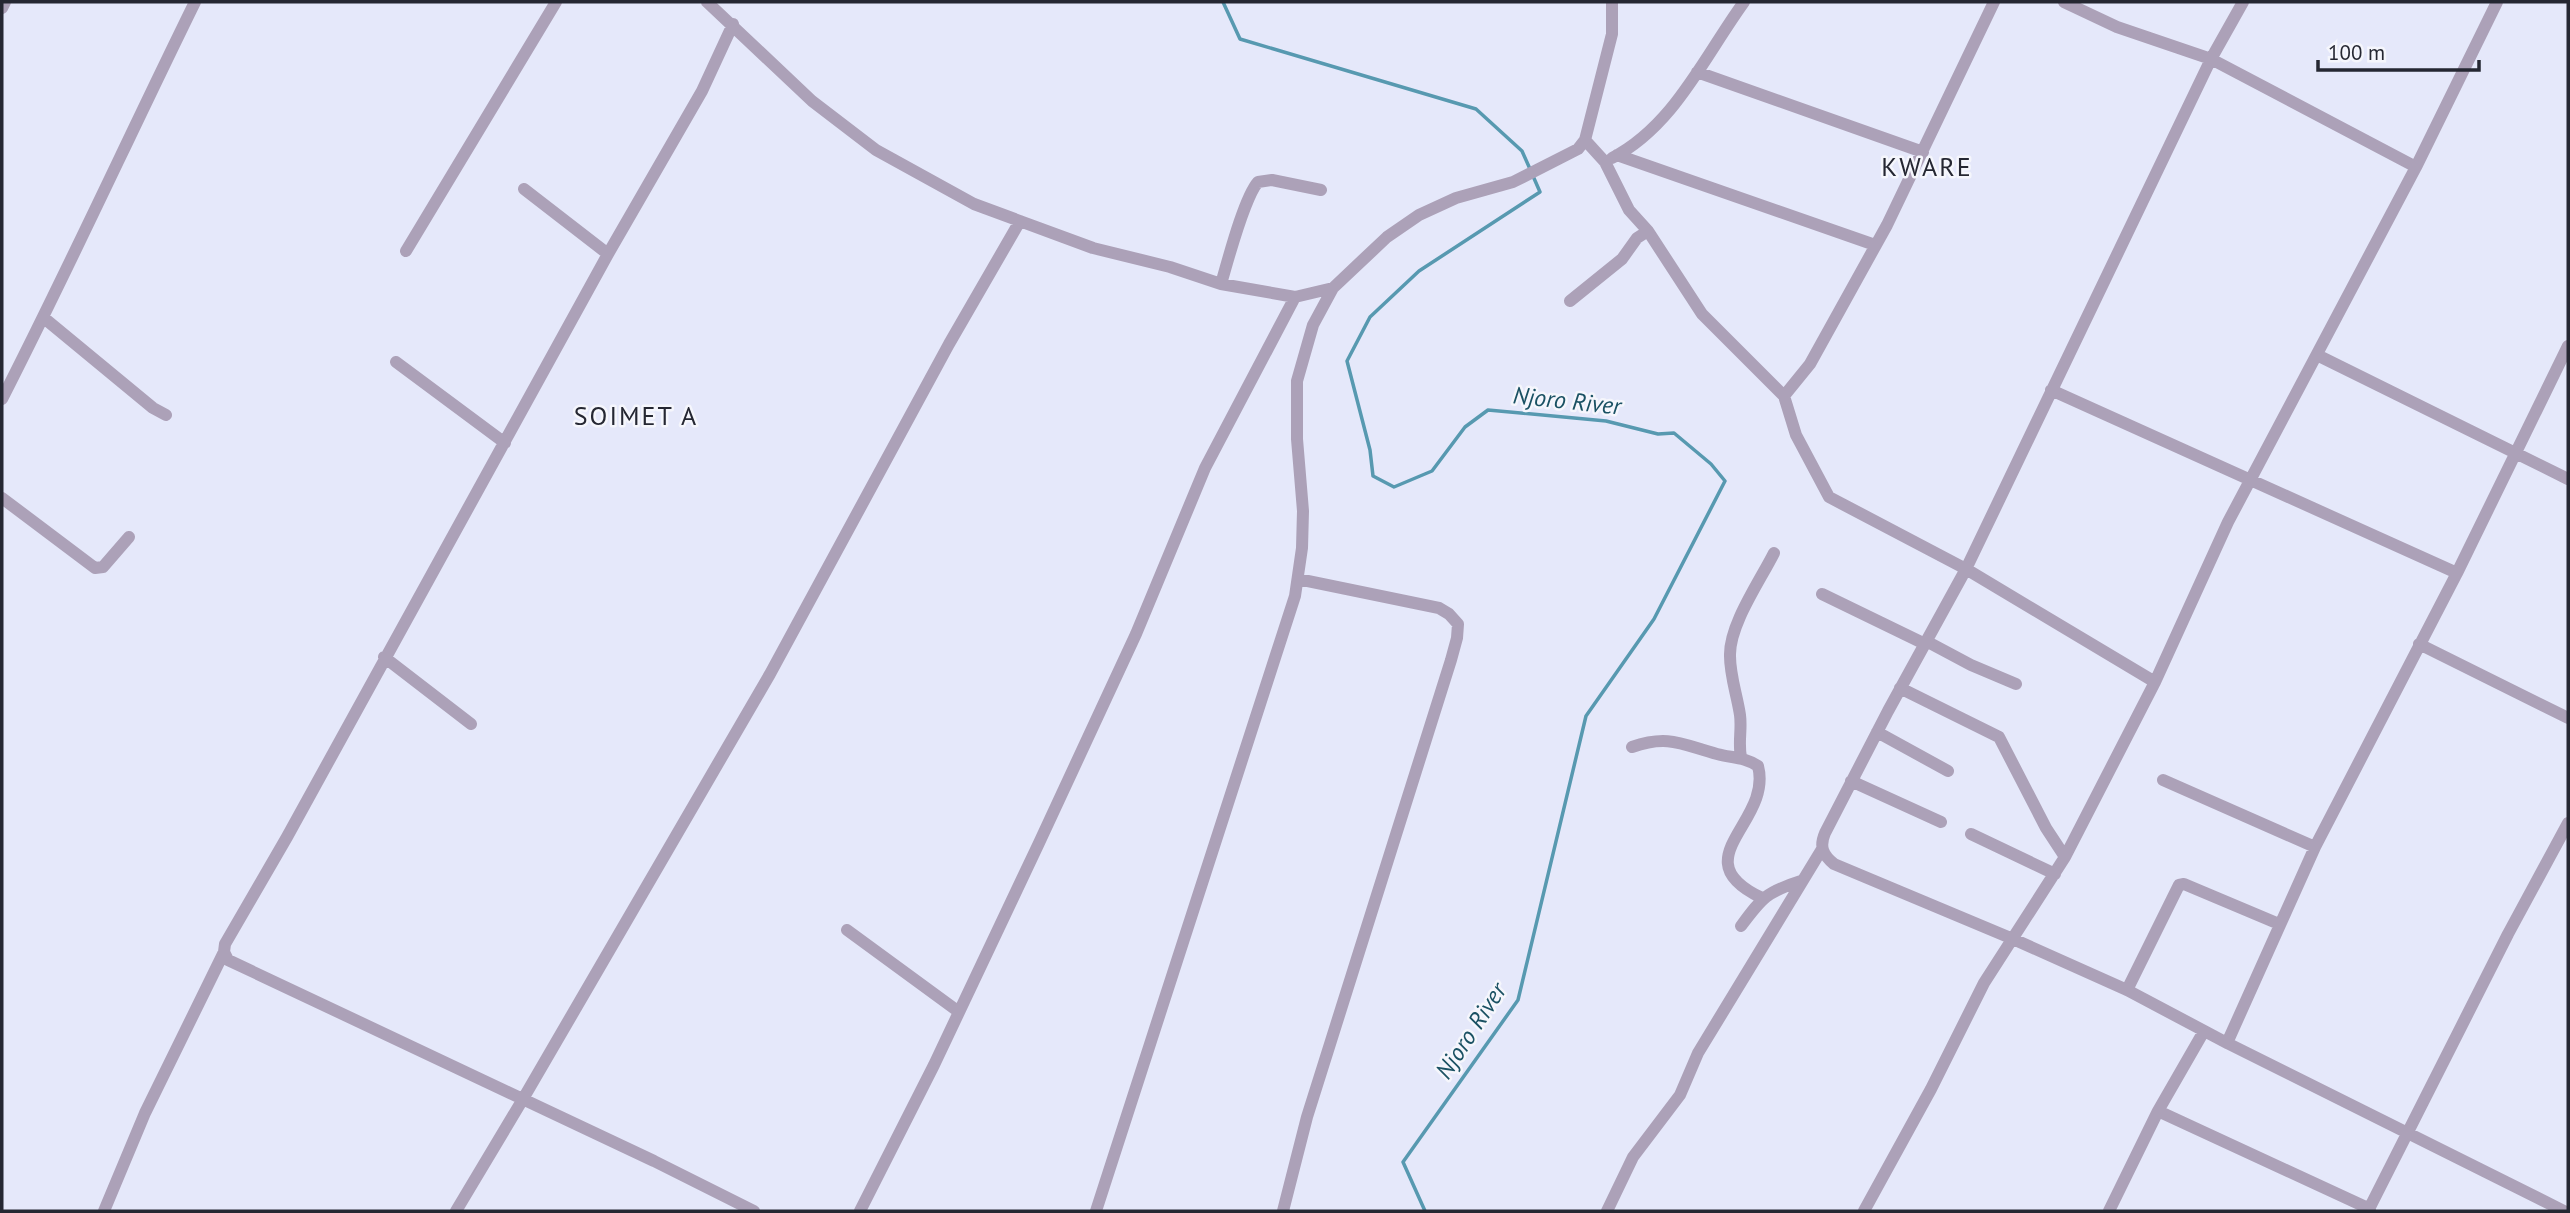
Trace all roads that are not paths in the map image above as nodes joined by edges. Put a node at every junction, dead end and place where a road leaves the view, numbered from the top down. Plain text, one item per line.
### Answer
1 (5, 2) edge
2 (195, 2) edge
3 (556, 2) edge
4 (707, 2) edge
5 (1612, 2) edge
6 (1744, 2) edge
7 (1994, 2) edge
8 (2064, 2) edge
9 (2243, 2) edge
10 (2497, 2) edge
11 (2, 8) edge
12 (733, 24) junction
13 (2211, 59) junction
14 (1697, 72) junction
15 (1585, 140) junction
16 (1923, 152) junction
17 (1617, 155) junction
18 (1605, 162) junction
19 (2416, 167) junction
20 (524, 189) dead end
21 (1321, 190) dead end
22 (1020, 221) junction
23 (1648, 232) junction
24 (1875, 246) junction
25 (407, 251) dead end
26 (608, 254) junction
27 (1221, 284) junction
28 (1333, 288) junction
29 (1295, 297) junction
30 (1570, 301) dead end
31 (44, 317) junction
32 (2568, 346) edge
33 (2318, 355) junction
34 (396, 362) dead end
35 (2051, 390) junction
36 (1784, 396) junction
37 (2, 399) edge
38 (166, 415) dead end
39 (505, 443) junction
40 (2516, 453) junction
41 (2568, 479) edge
42 (2251, 481) junction
43 (2, 498) edge
44 (129, 537) dead end
45 (1774, 553) dead end
46 (1966, 569) junction
47 (2457, 573) junction
48 (1298, 579) junction
49 (1822, 594) dead end
50 (1925, 643) junction
51 (2419, 644) junction
52 (384, 657) junction
53 (2155, 682) junction
54 (2016, 684) dead end
55 (1900, 688) junction
56 (2568, 718) edge
57 (471, 724) dead end
58 (1877, 732) junction
59 (1632, 747) dead end
60 (1741, 757) junction
61 (1948, 771) dead end
62 (2163, 780) dead end
63 (1851, 781) junction
64 (1941, 822) dead end
65 (2568, 823) edge
66 (1971, 834) dead end
67 (2315, 847) junction
68 (1822, 849) junction
69 (2064, 857) junction
70 (2055, 874) junction
71 (1801, 881) junction
72 (1762, 898) junction
73 (2278, 924) junction
74 (1741, 926) dead end
75 (847, 930) dead end
76 (2013, 939) junction
77 (224, 952) junction
78 (2127, 990) junction
79 (959, 1012) junction
80 (2204, 1031) junction
81 (2227, 1043) junction
82 (523, 1099) junction
83 (2158, 1111) junction
84 (2406, 1132) junction
85 (2369, 1210) edge
86 (104, 1211) edge
87 (456, 1211) edge
88 (754, 1211) edge
89 (859, 1211) edge
90 (1096, 1211) edge
91 (1283, 1211) edge
92 (1607, 1211) edge
93 (1864, 1211) edge
94 (2109, 1211) edge
95 (2564, 1211) edge

1 - 11 street
2 - 31 street
3 - 25 street
4 - 12 street
5 - 15 street
6 - 14 street
7 - 16 street
8 - 13 street
9 - 13 street
10 - 19 street
12 - 22 street
12 - 26 street
13 - 19 street
13 - 35 street
14 - 16 street
14 - 17 street
15 - 18 street
15 - 28 street
16 - 24 street
17 - 18 street
17 - 24 street
18 - 23 street
19 - 33 street
20 - 26 street
21 - 27 street
22 - 27 street
22 - 82 street
23 - 30 street
23 - 36 street
24 - 36 street
26 - 39 street
27 - 29 street
28 - 29 street
28 - 48 street
29 - 79 street
31 - 37 street
31 - 38 street
32 - 40 street
33 - 40 street
33 - 42 street
34 - 39 street
35 - 42 street
35 - 46 street
36 - 46 street
39 - 52 street
40 - 41 street
40 - 47 street
42 - 47 street
42 - 53 street
43 - 44 street
45 - 60 street
46 - 50 street
46 - 53 street
47 - 51 street
48 - 90 street
48 - 91 street
49 - 50 street
50 - 54 street
50 - 55 street
51 - 56 street
51 - 67 street
52 - 57 street
52 - 77 street
53 - 69 street
55 - 58 street
55 - 69 street
58 - 61 street
58 - 63 street
59 - 60 street
60 - 72 street
62 - 67 street
63 - 64 street
63 - 68 street
65 - 84 street
66 - 70 street
67 - 73 street
68 - 71 street
68 - 76 street
69 - 70 street
70 - 76 street
71 - 72 street
71 - 92 street
72 - 74 street
73 - 78 street
73 - 81 street
75 - 79 street
76 - 78 street
76 - 93 street
77 - 82 street
77 - 86 street
78 - 80 street
79 - 89 street
80 - 81 street
80 - 83 street
81 - 84 street
82 - 87 street
82 - 88 street
83 - 85 street
83 - 94 street
84 - 85 street
84 - 95 street

